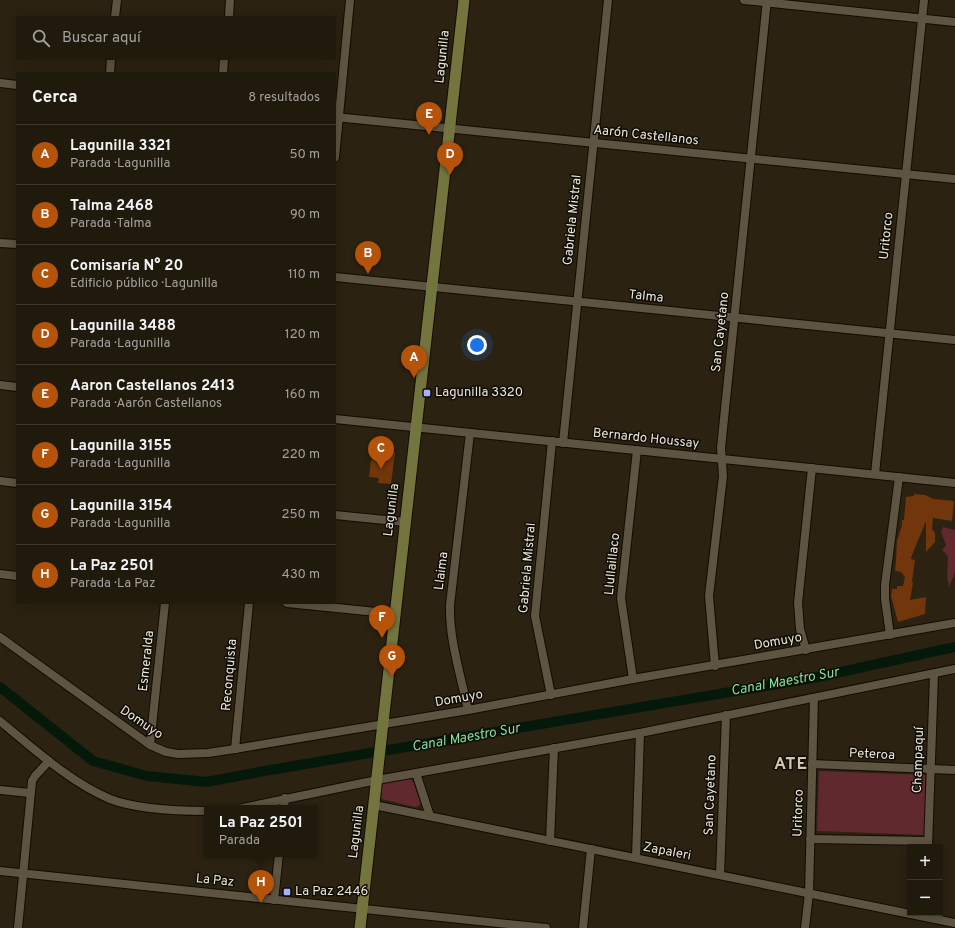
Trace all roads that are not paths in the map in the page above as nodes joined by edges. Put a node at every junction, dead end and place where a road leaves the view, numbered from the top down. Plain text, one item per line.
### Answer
1 (117, 0) edge
2 (230, 0) edge
3 (350, 0) edge
4 (464, 0) edge
5 (608, 0) edge
6 (744, 0) edge
7 (924, 0) edge
8 (767, 1) edge
9 (115, 16) edge
10 (229, 16) edge
11 (922, 18) junction
12 (955, 22) edge
13 (111, 60) edge
14 (224, 60) edge
15 (110, 72) edge
16 (223, 72) edge
17 (0, 83) edge
18 (16, 85) edge
19 (337, 117) edge
20 (450, 128) junction
21 (336, 137) edge
22 (593, 143) junction
23 (751, 159) junction
24 (906, 174) junction
25 (955, 179) edge
26 (0, 243) edge
27 (16, 244) edge
28 (336, 277) edge
29 (432, 287) junction
30 (577, 302) junction
31 (734, 318) junction
32 (889, 334) junction
33 (955, 340) edge
34 (0, 385) edge
35 (16, 387) edge
36 (336, 419) edge
37 (416, 427) junction
38 (470, 433) junction
39 (552, 441) junction
40 (563, 442) junction
41 (637, 450) junction
42 (722, 459) junction
43 (812, 468) junction
44 (874, 474) junction
45 (899, 477) junction
46 (0, 481) edge
47 (16, 483) edge
48 (955, 483) edge
49 (336, 515) edge
50 (405, 522) junction
51 (0, 574) edge
52 (16, 576) edge
53 (165, 604) edge
54 (249, 604) edge
55 (297, 604) edge
56 (396, 614) junction
57 (955, 623) edge
58 (890, 635) junction
59 (0, 637) edge
60 (806, 650) junction
61 (715, 666) junction
62 (955, 669) edge
63 (934, 674) junction
64 (633, 679) junction
65 (551, 695) junction
66 (814, 698) junction
67 (468, 710) junction
68 (726, 715) junction
69 (0, 721) edge
70 (383, 725) junction
71 (640, 733) junction
72 (150, 745) junction
73 (554, 748) junction
74 (235, 750) junction
75 (49, 761) junction
76 (812, 764) junction
77 (930, 770) junction
78 (955, 770) edge
79 (416, 773) junction
80 (377, 780) junction
81 (0, 790) edge
82 (30, 793) junction
83 (285, 798) junction
84 (256, 805) edge
85 (284, 805) edge
86 (374, 805) junction
87 (204, 810) edge
88 (430, 816) junction
89 (810, 838) junction
90 (550, 841) junction
91 (928, 844) edge
92 (591, 849) junction
93 (279, 857) edge
94 (636, 858) junction
95 (0, 871) edge
96 (23, 874) junction
97 (720, 875) junction
98 (809, 893) junction
99 (274, 900) junction
100 (362, 909) junction
101 (907, 911) edge
102 (930, 916) edge
103 (955, 923) edge
104 (18, 928) edge
105 (360, 928) edge
106 (546, 928) edge
107 (583, 928) edge
108 (805, 928) edge

1 - 9 street
2 - 10 street
3 - 19 street
4 - 20 main road, Lagunilla
5 - 22 street, Gabriela Mistral
6 - 8 street
7 - 11 street, Uritorco
8 - 11 street
8 - 23 street, San Cayetano
11 - 12 street
11 - 24 street, Uritorco
13 - 15 street
14 - 16 street
17 - 18 street
19 - 20 street, Aarón Castellanos
19 - 21 street
20 - 22 street, Aarón Castellanos
20 - 29 main road, Lagunilla
22 - 23 street, Aarón Castellanos
22 - 30 street, Gabriela Mistral
23 - 24 street, Aarón Castellanos
23 - 31 street, San Cayetano
24 - 25 street, Aarón Castellanos
24 - 32 street, Uritorco
26 - 27 street
28 - 29 street, Talma
29 - 30 street, Talma
29 - 37 main road, Lagunilla
30 - 31 street, Talma
30 - 40 street, Gabriela Mistral
31 - 32 street, Talma
31 - 42 street, San Cayetano
32 - 33 street, Talma
32 - 44 street, Uritorco
34 - 35 street
36 - 37 street, Bernardo Houssay
37 - 38 street, Bernardo Houssay
37 - 50 main road, Lagunilla
38 - 39 street, Bernardo Houssay
38 - 67 street, Llaima
39 - 40 street, Bernardo Houssay
39 - 65 street, Gabriela Mistral
40 - 41 street, Bernardo Houssay
41 - 42 street, Bernardo Houssay
41 - 64 street, Llullaillaco
42 - 43 street, Bernardo Houssay
42 - 61 street, San Cayetano
43 - 44 street, Bernardo Houssay
43 - 60 street
44 - 45 street, Bernardo Houssay
45 - 48 street, Bernardo Houssay
45 - 58 street
46 - 47 street
49 - 50 street
50 - 56 main road, Lagunilla
51 - 52 street
53 - 72 street, Esmeralda
54 - 74 street, Reconquista
55 - 56 street
56 - 70 main road, Lagunilla
57 - 58 street, Domuyo
58 - 60 street, Domuyo
59 - 72 street, Domuyo
60 - 61 street, Domuyo
61 - 64 street, Domuyo
62 - 63 street
63 - 66 street
63 - 77 street, Champaquí
64 - 65 street, Domuyo
65 - 67 street, Domuyo
66 - 68 street
66 - 76 street, Uritorco
67 - 70 street, Domuyo
68 - 71 street
68 - 97 street, San Cayetano
69 - 75 street
70 - 74 street, Domuyo
70 - 80 main road, Lagunilla
71 - 73 street
71 - 94 street
72 - 74 street, Domuyo
73 - 79 street
73 - 90 street
75 - 82 street
75 - 87 street
76 - 77 street, Peteroa
76 - 89 street, Uritorco
77 - 78 street, Peteroa
77 - 91 street, Champaquí
79 - 80 street
79 - 88 street
80 - 83 street
80 - 86 main road, Lagunilla
81 - 82 street
82 - 96 street
83 - 84 street
83 - 85 street
86 - 88 street, Zapaleri
86 - 100 main road, Lagunilla
88 - 90 street, Zapaleri
89 - 91 street
89 - 98 street, Uritorco
90 - 92 street, Zapaleri
92 - 94 street, Zapaleri
92 - 107 street
93 - 99 street
94 - 97 street, Zapaleri
95 - 96 street, La Paz
96 - 99 street, La Paz
96 - 104 street
97 - 98 street, Zapaleri
98 - 101 street, Zapaleri
98 - 108 street, Uritorco
99 - 100 street, La Paz
100 - 105 main road, Lagunilla
100 - 106 street, La Paz
102 - 103 street, Zapaleri

